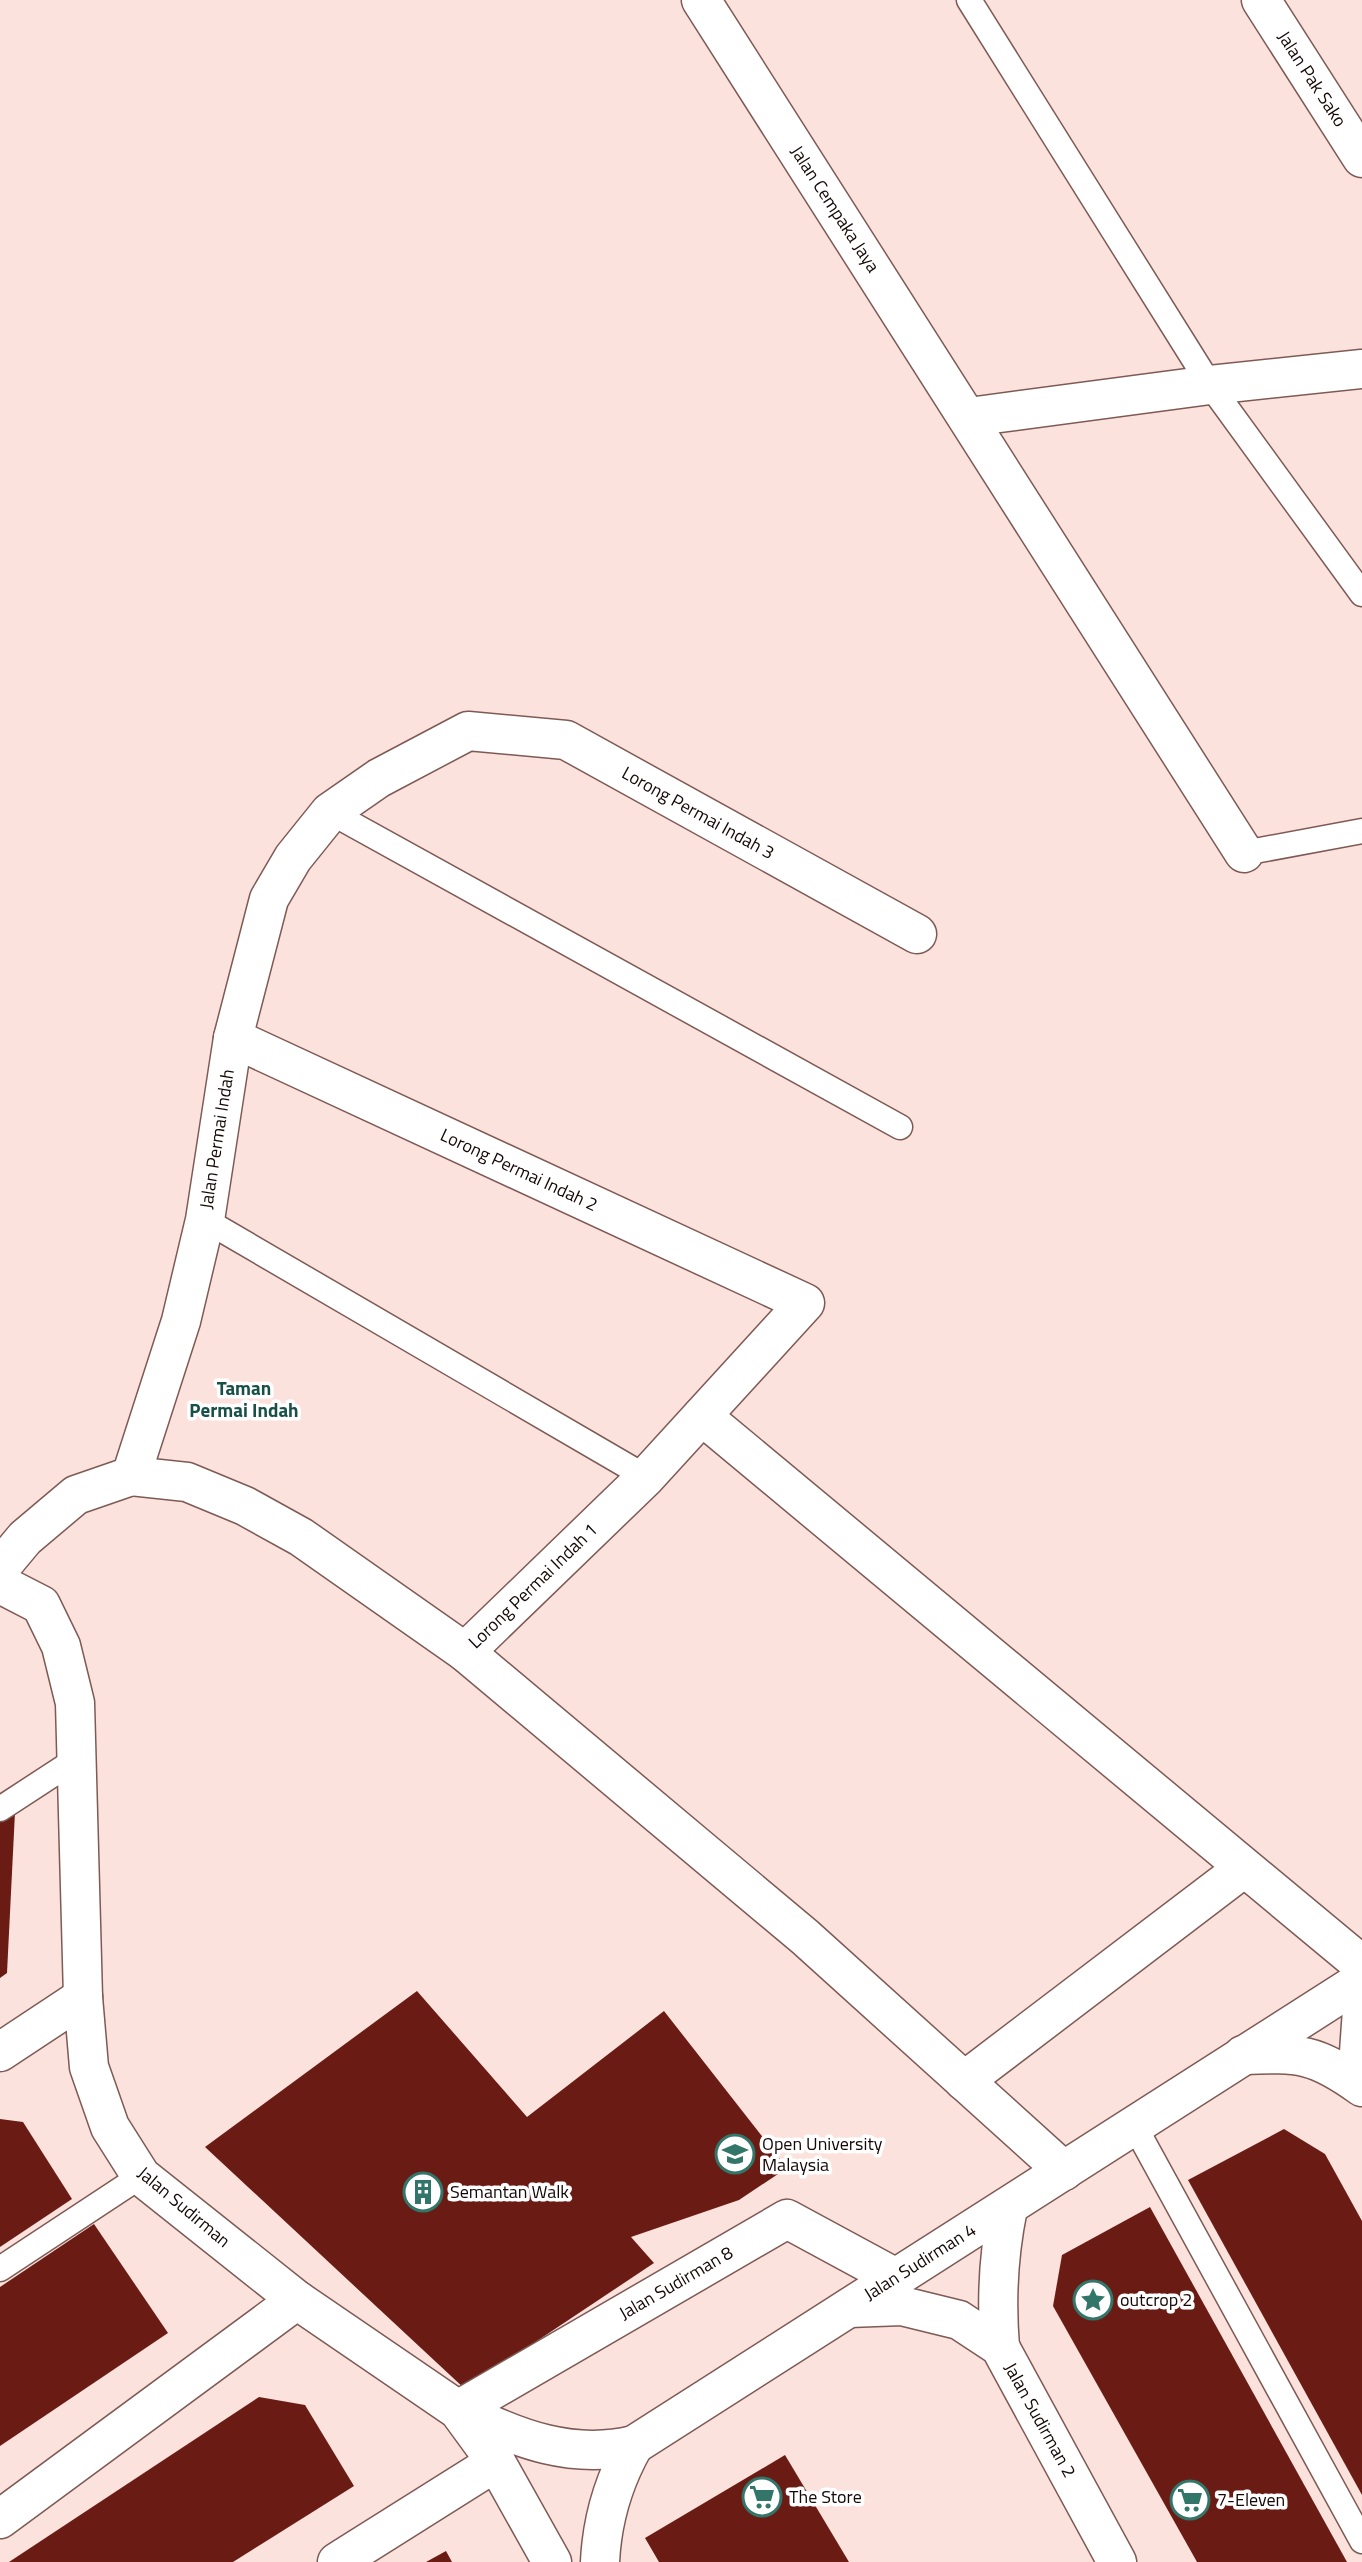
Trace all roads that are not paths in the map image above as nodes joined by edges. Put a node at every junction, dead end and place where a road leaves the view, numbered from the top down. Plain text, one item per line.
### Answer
1 (701, 0) edge
2 (969, 0) edge
3 (1261, 0) edge
4 (1362, 158) edge
5 (1362, 369) edge
6 (1210, 384) junction
7 (969, 417) junction
8 (1362, 594) edge
9 (468, 732) joint
10 (330, 813) junction
11 (1362, 831) edge
12 (1244, 853) joint
13 (917, 934) dead end
14 (233, 1038) junction
15 (900, 1127) dead end
16 (205, 1220) junction
17 (805, 1303) joint
18 (702, 1416) junction
19 (131, 1476) junction
20 (646, 1477) junction
21 (0, 1567) edge
22 (0, 1584) edge
23 (465, 1652) junction
24 (75, 1760) junction
25 (0, 1809) edge
26 (1244, 1868) junction
27 (1362, 1965) edge
28 (1362, 1980) edge
29 (83, 1997) junction
30 (1362, 2010) edge
31 (0, 2052) edge
32 (1243, 2055) junction
33 (1362, 2068) edge
34 (964, 2081) junction
35 (1362, 2088) edge
36 (1134, 2124) junction
37 (1064, 2171) junction
38 (141, 2176) junction
39 (1008, 2208) junction
40 (0, 2269) edge
41 (896, 2278) junction
42 (297, 2300) junction
43 (847, 2308) junction
44 (1000, 2347) junction
45 (458, 2410) junction
46 (635, 2445) junction
47 (496, 2462) junction
48 (0, 2519) edge
49 (1362, 2541) edge
50 (337, 2562) edge
51 (552, 2562) edge
52 (600, 2562) edge
53 (1117, 2562) edge

1 - 7 street, Jalan Cempaka Jaya
2 - 6 lane
3 - 4 street, Jalan Pak Sako
5 - 6 street
6 - 7 street
6 - 8 lane
7 - 12 street, Jalan Cempaka Jaya
9 - 10 street, Jalan Permai Indah
9 - 13 street, Lorong Permai Indah 3
10 - 14 street, Jalan Permai Indah
10 - 15 lane
11 - 12 lane
14 - 16 street, Jalan Permai Indah
14 - 17 street, Lorong Permai Indah 2
16 - 19 street, Jalan Permai Indah
16 - 20 lane
17 - 18 street, Lorong Permai Indah 1
18 - 20 street, Lorong Permai Indah 1
18 - 26 street
19 - 21 street
19 - 23 street, Lorong Permai Indah 1
20 - 23 street, Lorong Permai Indah 1
22 - 24 street, Jalan Sudirman
23 - 34 street
24 - 25 lane
24 - 29 street, Jalan Sudirman
26 - 27 street
26 - 34 street
28 - 32 street, Jalan Sudirman 4
29 - 31 street
29 - 38 street, Jalan Sudirman
30 - 33 street
32 - 35 street
32 - 36 street, Jalan Sudirman 4
34 - 37 street
36 - 37 street, Jalan Sudirman 4
36 - 49 lane
37 - 39 street, Jalan Sudirman 4
38 - 40 lane
38 - 42 street, Jalan Sudirman
39 - 41 street, Jalan Sudirman 4
39 - 44 street
41 - 43 street, Jalan Sudirman 4
41 - 45 street, Jalan Sudirman 8
42 - 45 street, Jalan Sudirman
42 - 48 street
43 - 44 street, Jalan Sudirman 2
43 - 46 street, Jalan Sudirman 4
44 - 53 street, Jalan Sudirman 2
45 - 46 street, Jalan Sudirman 4
45 - 47 street, Jalan Sudirman
46 - 52 street
47 - 50 street
47 - 51 street, Jalan Sudirman

